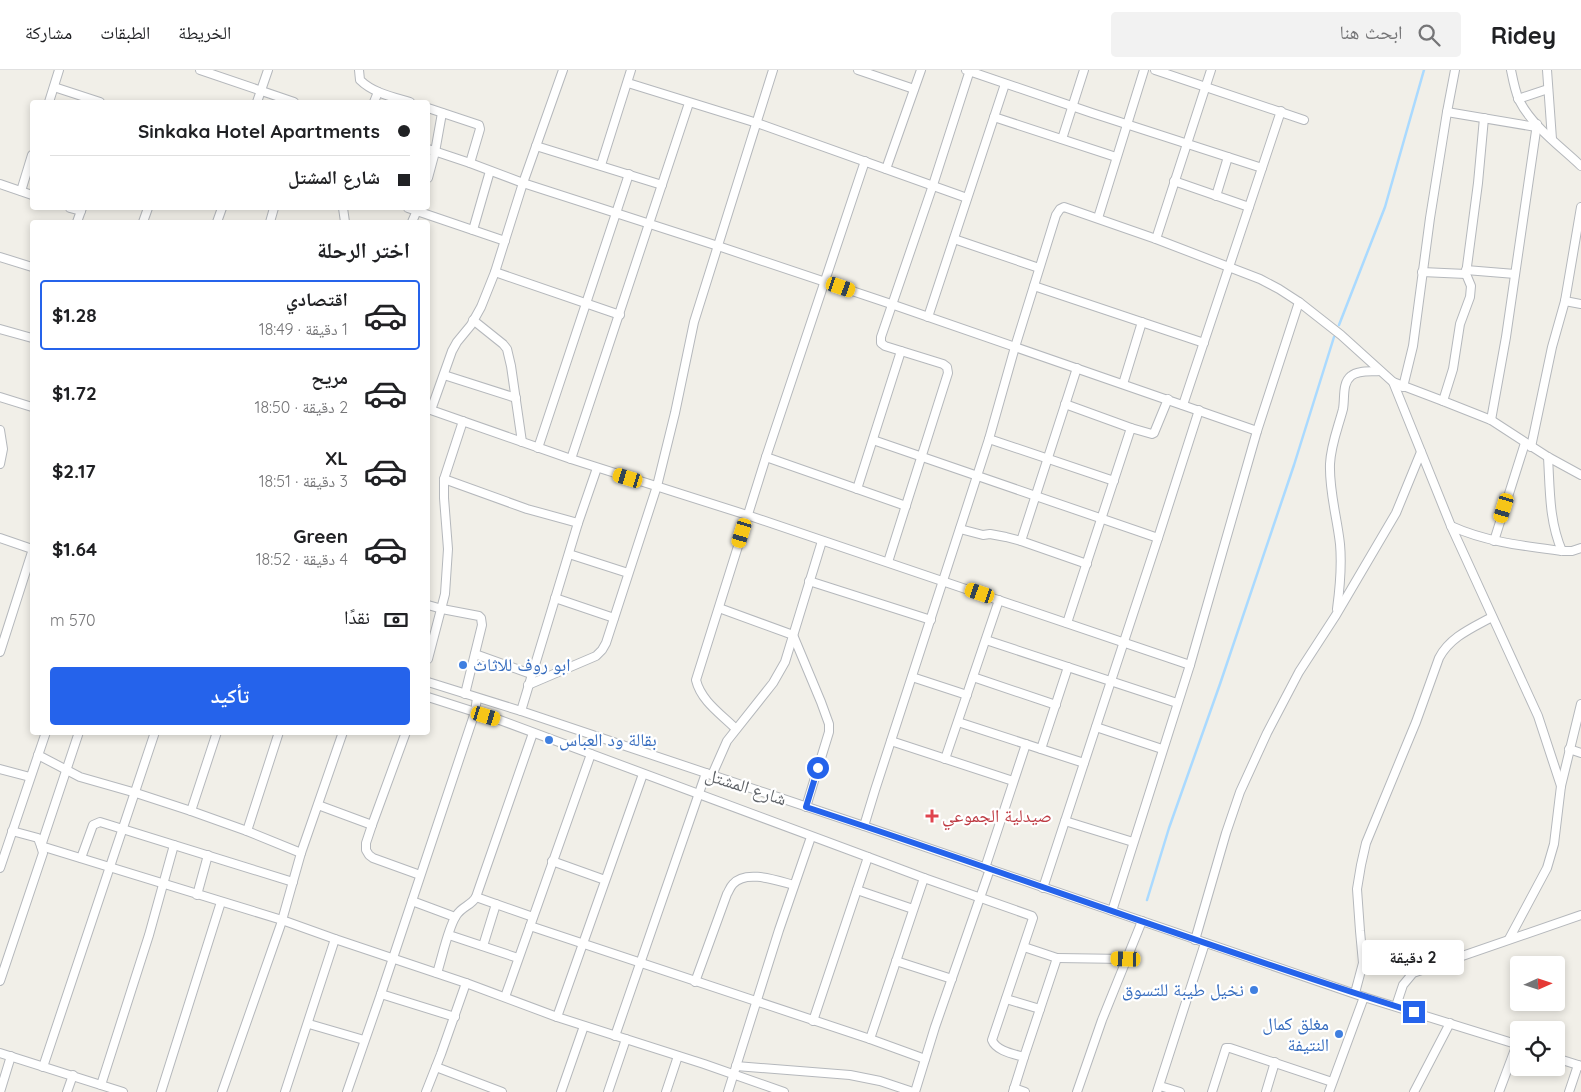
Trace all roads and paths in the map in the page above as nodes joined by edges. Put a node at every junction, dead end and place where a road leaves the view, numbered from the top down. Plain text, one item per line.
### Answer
1 (59, 70) edge
2 (200, 70) edge
3 (268, 70) edge
4 (359, 70) edge
5 (563, 70) edge
6 (631, 70) edge
7 (773, 70) edge
8 (858, 70) edge
9 (921, 70) edge
10 (969, 70) edge
11 (1084, 70) edge
12 (1144, 70) edge
13 (1155, 70) edge
14 (1211, 70) edge
15 (1455, 70) edge
16 (1511, 70) edge
17 (1547, 70) edge
18 (628, 83) junction
19 (1005, 84) junction
20 (1205, 86) junction
21 (54, 87) junction
22 (914, 89) junction
23 (1548, 89) junction
24 (261, 90) junction
25 (378, 92) junction
26 (1518, 99) junction
27 (50, 100) edge
28 (94, 100) edge
29 (258, 100) edge
30 (288, 100) edge
31 (375, 100) edge
32 (404, 100) edge
33 (689, 103) junction
34 (1072, 106) junction
35 (430, 109) edge
36 (1281, 111) junction
37 (1447, 112) junction
38 (442, 113) junction
39 (994, 118) junction
40 (1484, 118) junction
41 (1304, 120) dead end
42 (757, 123) junction
43 (1126, 124) junction
44 (1536, 126) junction
45 (1062, 139) junction
46 (1552, 139) junction
47 (1186, 143) junction
48 (536, 146) junction
49 (431, 150) edge
50 (1228, 157) junction
51 (1116, 158) junction
52 (865, 161) junction
53 (30, 162) edge
54 (470, 163) junction
55 (601, 165) junction
56 (1581, 166) edge
57 (1262, 168) junction
58 (886, 169) junction
59 (490, 171) junction
60 (629, 174) junction
61 (1174, 182) junction
62 (523, 183) junction
63 (0, 184) edge
64 (662, 185) junction
65 (933, 185) junction
66 (21, 191) junction
67 (30, 194) edge
68 (1216, 196) junction
69 (967, 198) junction
70 (1581, 206) edge
71 (1249, 207) junction
72 (421, 210) edge
73 (616, 213) junction
74 (1098, 218) junction
75 (1579, 220) edge
76 (650, 224) junction
77 (473, 230) junction
78 (954, 239) junction
79 (1156, 239) junction
80 (505, 241) junction
81 (718, 246) junction
82 (0, 257) edge
83 (30, 266) edge
84 (1230, 267) junction
85 (1039, 268) junction
86 (495, 272) junction
87 (1422, 272) junction
88 (1466, 272) junction
89 (1515, 274) junction
90 (824, 282) junction
91 (1034, 286) junction
92 (1565, 301) junction
93 (1299, 302) junction
94 (586, 304) junction
95 (891, 304) junction
96 (1581, 304) edge
97 (620, 315) junction
98 (928, 318) junction
99 (473, 320) junction
100 (1142, 322) junction
101 (0, 328) edge
102 (30, 337) edge
103 (1204, 343) junction
104 (1015, 347) junction
105 (901, 351) junction
106 (1077, 368) junction
107 (1380, 371) junction
108 (444, 375) junction
109 (1393, 382) junction
110 (1123, 384) junction
111 (1403, 387) junction
112 (0, 397) edge
113 (516, 398) junction
114 (1168, 399) junction
115 (1443, 401) junction
116 (1065, 404) junction
117 (1183, 405) junction
118 (30, 406) edge
119 (430, 408) edge
120 (430, 410) edge
121 (1199, 410) junction
122 (1491, 420) junction
123 (463, 421) junction
124 (1131, 428) junction
125 (0, 430) edge
126 (1257, 430) junction
127 (989, 439) junction
128 (873, 440) junction
129 (522, 442) junction
130 (1, 445) edge
131 (1528, 445) junction
132 (538, 448) junction
133 (1421, 452) junction
134 (766, 457) junction
135 (922, 457) junction
136 (1548, 458) junction
137 (1048, 459) junction
138 (571, 460) junction
139 (0, 464) edge
140 (597, 468) junction
141 (977, 475) junction
142 (1581, 475) edge
143 (444, 479) junction
144 (1114, 481) junction
145 (657, 486) junction
146 (857, 489) junction
147 (1037, 496) junction
148 (906, 506) junction
149 (747, 515) junction
150 (1102, 519) junction
151 (578, 523) junction
152 (1451, 526) junction
153 (960, 529) junction
154 (0, 538) edge
155 (1158, 538) junction
156 (822, 541) junction
157 (1021, 541) junction
158 (1494, 541) junction
159 (1581, 548) edge
160 (30, 550) edge
161 (1562, 551) junction
162 (568, 554) junction
163 (30, 557) edge
164 (888, 562) junction
165 (1087, 564) junction
166 (628, 573) junction
167 (809, 581) junction
168 (944, 581) junction
169 (555, 598) junction
170 (999, 600) junction
171 (430, 606) edge
172 (719, 608) junction
173 (442, 610) junction
174 (1336, 615) junction
175 (1492, 617) junction
176 (614, 618) junction
177 (931, 620) junction
178 (1067, 623) junction
179 (793, 635) junction
180 (986, 640) junction
181 (1123, 642) junction
182 (0, 652) edge
183 (430, 652) edge
184 (474, 654) junction
185 (1190, 665) junction
186 (1068, 667) junction
187 (532, 674) junction
188 (912, 677) junction
189 (973, 677) junction
190 (1110, 681) junction
191 (430, 683) edge
192 (528, 685) junction
193 (465, 694) junction
194 (967, 695) junction
195 (430, 698) edge
196 (478, 698) junction
197 (1177, 703) junction
198 (1056, 704) junction
199 (1581, 704) edge
200 (521, 711) junction
201 (475, 712) junction
202 (958, 722) junction
203 (1096, 727) junction
204 (736, 729) junction
205 (533, 733) junction
206 (45, 735) edge
207 (78, 735) edge
208 (154, 735) edge
209 (216, 735) edge
210 (278, 735) edge
211 (342, 735) edge
212 (405, 735) edge
213 (890, 741) junction
214 (1026, 744) junction
215 (1041, 749) junction
216 (1162, 749) junction
217 (1569, 749) junction
218 (1581, 753) edge
219 (591, 754) junction
220 (38, 756) junction
221 (945, 759) junction
222 (1084, 763) junction
223 (0, 769) edge
224 (66, 770) junction
225 (643, 774) junction
226 (709, 774) junction
227 (30, 777) junction
228 (1013, 781) junction
229 (1561, 786) junction
230 (136, 793) junction
231 (699, 795) junction
232 (318, 805) junction
233 (806, 807) junction
234 (191, 811) junction
235 (1065, 821) junction
236 (372, 825) junction
237 (864, 826) junction
238 (123, 829) junction
239 (12, 831) junction
240 (247, 831) junction
241 (811, 837) junction
242 (1133, 842) junction
243 (174, 845) junction
244 (41, 846) junction
245 (208, 854) junction
246 (301, 854) junction
247 (868, 857) junction
248 (81, 858) junction
249 (552, 861) junction
250 (110, 866) junction
251 (0, 868) edge
252 (988, 869) junction
253 (420, 875) junction
254 (924, 878) junction
255 (605, 880) junction
256 (293, 882) junction
257 (164, 883) junction
258 (794, 885) junction
259 (1043, 888) junction
260 (856, 890) junction
261 (197, 895) junction
262 (476, 898) junction
263 (980, 898) junction
264 (412, 901) junction
265 (221, 902) junction
266 (496, 904) junction
267 (914, 908) junction
268 (1112, 911) junction
269 (1581, 915) edge
270 (455, 917) junction
271 (533, 917) junction
272 (282, 920) junction
273 (1142, 921) junction
274 (530, 926) junction
275 (449, 935) junction
276 (1509, 939) junction
277 (335, 940) junction
278 (1195, 940) junction
279 (1205, 943) junction
280 (582, 945) junction
281 (483, 946) junction
282 (1024, 947) junction
283 (518, 958) junction
284 (1057, 958) junction
285 (392, 959) junction
286 (1126, 959) junction
287 (896, 961) junction
288 (640, 964) junction
289 (437, 973) junction
290 (952, 979) junction
291 (0, 981) edge
292 (695, 982) junction
293 (466, 983) junction
294 (1355, 993) junction
295 (382, 994) junction
296 (505, 996) junction
297 (1364, 997) junction
298 (1006, 999) junction
299 (756, 1002) junction
300 (1396, 1006) junction
301 (1040, 1010) junction
302 (455, 1017) junction
303 (557, 1017) junction
304 (812, 1021) junction
305 (1450, 1022) junction
306 (309, 1024) junction
307 (584, 1026) junction
308 (615, 1036) junction
309 (626, 1039) junction
310 (364, 1040) junction
311 (870, 1040) junction
312 (1510, 1041) edge
313 (0, 1053) edge
314 (11, 1056) junction
315 (678, 1056) junction
316 (1024, 1057) junction
317 (925, 1060) junction
318 (1565, 1061) edge
319 (1275, 1062) junction
320 (1510, 1064) edge
321 (1579, 1065) edge
322 (736, 1066) junction
323 (43, 1067) junction
324 (436, 1067) junction
325 (73, 1075) junction
326 (733, 1075) junction
327 (1332, 1082) junction
328 (101, 1085) junction
329 (1158, 1089) edge
330 (1013, 1090) edge
331 (0, 1092) edge
332 (67, 1092) edge
333 (123, 1092) edge
334 (161, 1092) edge
335 (222, 1092) edge
336 (286, 1092) edge
337 (347, 1092) edge
338 (426, 1092) edge
339 (502, 1092) edge
340 (561, 1092) edge
341 (608, 1092) edge
342 (666, 1092) edge
343 (728, 1092) edge
344 (784, 1092) edge
345 (914, 1092) edge
346 (1025, 1092) edge
347 (1077, 1092) edge
348 (1180, 1092) edge
349 (1212, 1092) edge
350 (1266, 1092) edge
351 (1329, 1092) edge
352 (1414, 1092) edge
353 (1499, 1092) edge
354 (1569, 1092) edge

1 - 21 street
2 - 24 street
3 - 24 street
4 - 25 street
5 - 48 street
6 - 18 street
7 - 42 street
8 - 22 street
9 - 22 street
10 - 19 street
10 - 65 street
11 - 34 street
12 - 43 street
13 - 20 street
14 - 20 street
15 - 37 street
16 - 26 street
17 - 23 street
18 - 33 street
18 - 55 street
19 - 34 street
19 - 39 street
20 - 36 street
20 - 47 street
21 - 27 street
21 - 28 street
22 - 58 street
23 - 26 street
23 - 46 street
24 - 29 street
24 - 30 street
25 - 31 street
25 - 32 street
26 - 44 street
33 - 42 street
33 - 64 street
34 - 43 street
34 - 45 street
35 - 38 street
36 - 41 street
36 - 57 street
37 - 40 street
37 - 87 street
38 - 49 street
38 - 54 street
39 - 45 street
39 - 69 street
40 - 44 street
40 - 88 street
42 - 52 street
42 - 81 street
43 - 47 street
43 - 51 street
44 - 46 street
44 - 89 street
45 - 51 street
46 - 56 street
47 - 50 street
47 - 61 street
48 - 55 street
48 - 62 street
49 - 54 street
50 - 57 street
50 - 68 street
51 - 74 street
52 - 58 street
52 - 90 street
53 - 66 street
54 - 59 street
55 - 60 street
57 - 71 street
58 - 65 street
59 - 62 street
59 - 77 street
60 - 64 street
60 - 73 street
61 - 68 street
61 - 79 street
62 - 73 street
62 - 80 street
63 - 66 street
64 - 76 street
65 - 69 street
65 - 95 street
66 - 67 street
68 - 71 street
69 - 78 street
70 - 75 street
71 - 84 street
72 - 77 street
73 - 76 street
73 - 94 street
74 - 79 street
74 - 85 street
75 - 92 street
76 - 81 street
76 - 97 street
77 - 80 street
78 - 85 street
78 - 98 street
79 - 84 street
80 - 86 street
81 - 90 street
81 - 145 street
82 - 83 street
84 - 93 street
84 - 103 street
85 - 91 street
86 - 94 street
86 - 99 street
87 - 88 street
87 - 111 street
88 - 89 street
88 - 115 street
89 - 122 street
90 - 95 street
90 - 134 street
91 - 100 street
91 - 104 street
92 - 96 street
92 - 131 street
93 - 107 street
93 - 126 street
94 - 97 street
94 - 132 street
95 - 98 street
95 - 105 street
97 - 138 street
98 - 104 street
99 - 108 street
99 - 113 street
100 - 103 street
100 - 110 street
101 - 102 street
103 - 117 street
104 - 106 street
104 - 127 street
105 - 128 street
105 - 135 street
106 - 110 street
106 - 116 street
107 - 109 street
107 - 174 street
108 - 113 street
108 - 119 street
109 - 111 street
109 - 133 street
110 - 114 street
111 - 115 street
112 - 118 street
113 - 129 street
114 - 117 street
114 - 124 street
115 - 122 street
116 - 124 street
116 - 137 street
117 - 121 street
120 - 123 street
121 - 126 street
121 - 155 street
122 - 131 street
123 - 129 street
123 - 143 street
124 - 144 street
125 - 130 street
126 - 185 street
127 - 137 street
127 - 141 street
128 - 135 street
128 - 146 street
129 - 132 street
130 - 139 street
131 - 136 street
131 - 158 street
132 - 138 street
133 - 152 street
133 - 174 street
134 - 146 street
134 - 149 street
135 - 141 street
135 - 148 street
136 - 142 street
136 - 161 street
137 - 144 street
137 - 147 street
138 - 140 street
140 - 145 street
140 - 151 street
141 - 147 street
141 - 153 street
143 - 151 street
143 - 173 street
144 - 150 street
145 - 149 street
145 - 166 street
146 - 148 street
147 - 150 street
147 - 157 street
148 - 164 street
149 - 156 street
149 - 172 street
150 - 155 street
150 - 165 street
151 - 162 street
152 - 158 street
152 - 175 street
153 - 157 street
153 - 168 street
154 - 160 street
155 - 181 street
156 - 164 street
156 - 167 street
157 - 165 street
158 - 161 street
159 - 161 street
162 - 166 street
162 - 169 street
163 - 182 street
164 - 168 street
165 - 178 street
166 - 176 street
167 - 177 street
167 - 179 street
168 - 170 street
168 - 177 street
169 - 176 street
169 - 187 street
170 - 178 street
170 - 180 street
171 - 173 street
172 - 179 street
172 - 204 street
173 - 183 street
173 - 184 street
174 - 278 street
175 - 229 street
175 - 294 street
176 - 192 street
177 - 188 street
178 - 181 street
179 - 204 street
179 - 233 street
180 - 186 street
180 - 189 street
181 - 185 street
181 - 190 street
184 - 187 street
184 - 193 street
185 - 197 street
186 - 190 street
186 - 198 street
187 - 192 street
188 - 194 street
188 - 213 street
189 - 194 street
189 - 198 street
190 - 197 street
190 - 203 street
191 - 193 street, شارع المشتل
192 - 200 street
193 - 196 street, شارع المشتل
194 - 202 street
195 - 201 street
196 - 200 street, شارع المشتل
196 - 201 street
197 - 216 street
198 - 215 street
199 - 217 street
200 - 226 street, شارع المشتل
201 - 205 street
201 - 253 street
202 - 214 street
202 - 221 street
203 - 216 street
203 - 222 street
204 - 226 street
205 - 219 street
205 - 262 street
206 - 220 street
207 - 224 street
208 - 230 street
209 - 234 street
210 - 240 street
211 - 232 street
212 - 236 street
213 - 221 street
213 - 237 street
214 - 215 street
214 - 228 street
215 - 222 street
216 - 242 street
217 - 218 street
217 - 229 street
219 - 225 street
219 - 249 street
220 - 224 street
220 - 227 street
221 - 228 street
222 - 235 street
223 - 227 street
224 - 230 street
224 - 244 street
225 - 231 street
225 - 255 street
226 - 231 street
226 - 233 street, شارع المشتل
227 - 239 street
228 - 252 street
229 - 276 street
230 - 234 street
230 - 238 street
231 - 241 street
231 - 288 street
232 - 236 street
232 - 246 street
233 - 237 street, شارع المشتل
234 - 240 street
235 - 242 street
235 - 259 street
236 - 253 street
237 - 252 street, شارع المشتل
238 - 243 street
238 - 248 street
238 - 250 street
239 - 244 street
239 - 251 street
240 - 246 street
241 - 247 street
241 - 258 street
242 - 268 street
243 - 245 street
243 - 257 street
244 - 248 street
244 - 291 street
245 - 256 street
245 - 261 street
246 - 256 street
247 - 254 street
247 - 260 street
248 - 250 street
249 - 255 street
249 - 271 street
250 - 257 street
250 - 323 street
252 - 259 street, شارع المشتل
252 - 263 street
253 - 264 street
254 - 263 street
254 - 267 street
255 - 280 street
256 - 272 street
257 - 261 street
257 - 328 street
258 - 292 street
258 - 299 street
259 - 268 street, شارع المشتل
260 - 267 street
260 - 304 street
261 - 265 street
262 - 266 street
262 - 270 street
263 - 282 street
263 - 290 street
264 - 270 street
264 - 285 street
265 - 272 street
265 - 334 street
266 - 271 street
266 - 281 street
267 - 287 street
268 - 273 street, شارع المشتل
269 - 276 street
270 - 275 street
271 - 274 street
272 - 277 street
272 - 335 street
273 - 278 street, شارع المشتل
273 - 286 street
274 - 280 street
274 - 283 street
275 - 281 street
275 - 289 street
276 - 300 street
277 - 285 street
277 - 306 street
278 - 279 street, شارع المشتل
279 - 294 street, شارع المشتل
279 - 329 street
280 - 288 street
280 - 303 street
281 - 283 street
282 - 284 street
282 - 298 street
283 - 296 street
284 - 286 street
284 - 301 street
285 - 289 street
285 - 295 street
286 - 347 street
287 - 290 street
287 - 311 street
288 - 292 street
288 - 308 street
289 - 293 street
290 - 317 street
292 - 299 street
293 - 296 street
293 - 302 street
294 - 297 street, شارع المشتل
295 - 302 street
295 - 310 street
296 - 303 street
297 - 300 street, شارع المشتل
297 - 327 street
298 - 301 street
298 - 316 street
299 - 304 street
299 - 322 street
300 - 305 street, شارع المشتل
301 - 316 street
302 - 324 street
303 - 307 street
304 - 311 street
305 - 312 street, شارع المشتل
305 - 352 street
306 - 310 street
306 - 336 street
307 - 308 street
307 - 340 street
308 - 309 street
309 - 315 street
309 - 341 street
310 - 337 street
311 - 317 street
313 - 314 street
314 - 323 street
314 - 331 street
315 - 326 street
315 - 342 street
316 - 330 street
317 - 345 street
318 - 321 street
319 - 327 street
319 - 349 street
319 - 350 street
320 - 353 street
321 - 354 street
322 - 326 street
322 - 345 street
323 - 325 street
324 - 338 street
324 - 339 street
325 - 328 street
325 - 332 street
326 - 343 street
326 - 344 street
327 - 351 street
328 - 333 street
329 - 348 street
330 - 346 street

